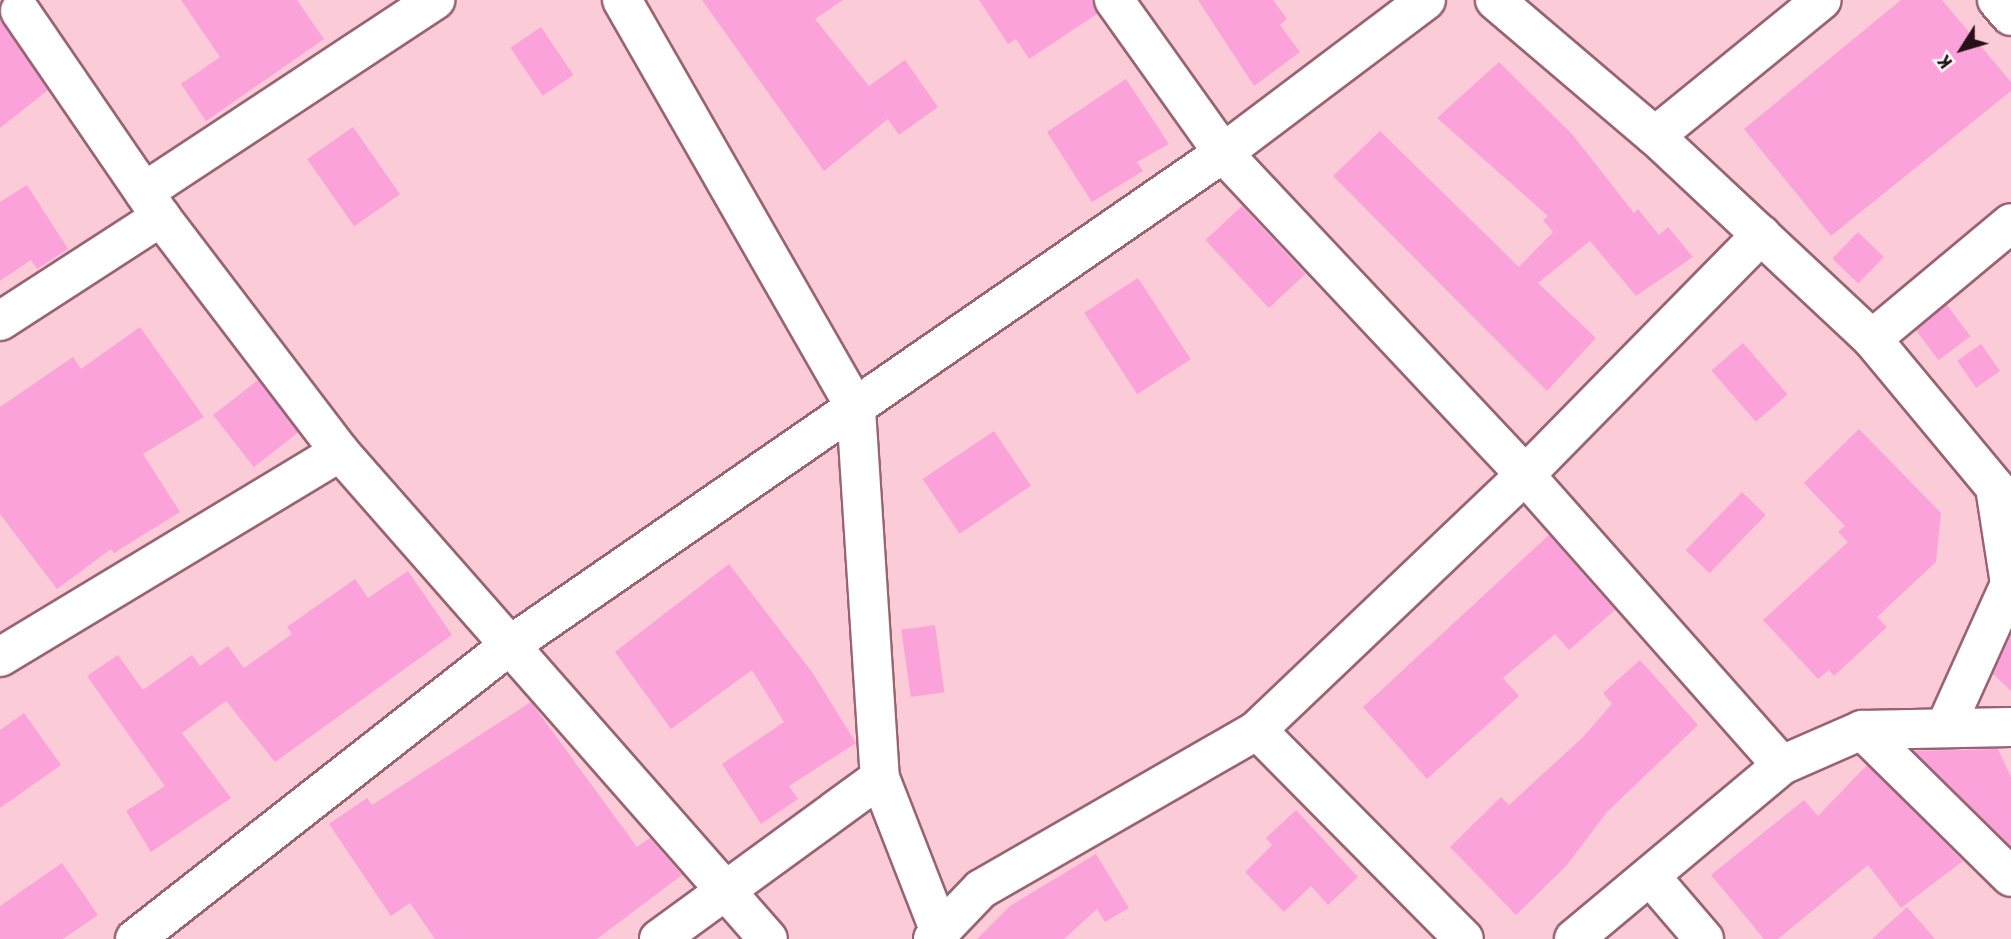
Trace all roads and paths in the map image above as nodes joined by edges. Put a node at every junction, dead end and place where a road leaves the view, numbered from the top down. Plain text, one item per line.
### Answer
1 (435, 0) edge
2 (622, 0) edge
3 (1114, 0) edge
4 (1426, 0) edge
5 (1495, 0) edge
6 (1822, 0) edge
7 (1997, 0) edge
8 (19, 11) edge
9 (2011, 16) edge
10 (1655, 136) junction
11 (1223, 153) junction
12 (153, 205) junction
13 (2011, 223) edge
14 (1761, 235) junction
15 (0, 321) edge
16 (1872, 339) junction
17 (856, 409) junction
18 (340, 452) junction
19 (1525, 475) junction
20 (509, 646) junction
21 (0, 657) edge
22 (2011, 727) edge
23 (1945, 728) junction
24 (1257, 730) junction
25 (1862, 730) junction
26 (1782, 765) junction
27 (880, 778) junction
28 (1650, 876) junction
29 (2011, 877) edge
30 (722, 894) junction
31 (937, 936) edge
32 (135, 939) edge
33 (659, 939) edge
34 (768, 939) edge
35 (1464, 939) edge
36 (1574, 939) edge
37 (1704, 939) edge

1 - 12 street
2 - 17 street
3 - 11 street
4 - 11 street
5 - 10 street
6 - 10 street
7 - 9 street
8 - 12 street
10 - 14 street
11 - 17 street
11 - 19 street
12 - 15 street
12 - 18 street
13 - 16 street
14 - 16 street
14 - 19 street
16 - 23 street
17 - 20 street
17 - 27 street
18 - 20 street
18 - 21 street
19 - 24 street
19 - 26 street
20 - 30 street
20 - 32 street
22 - 23 street
23 - 25 street
24 - 31 street
24 - 35 street
25 - 26 street
25 - 29 street
26 - 28 street
27 - 30 street
27 - 31 street
28 - 36 street
28 - 37 street
30 - 33 street
30 - 34 street

